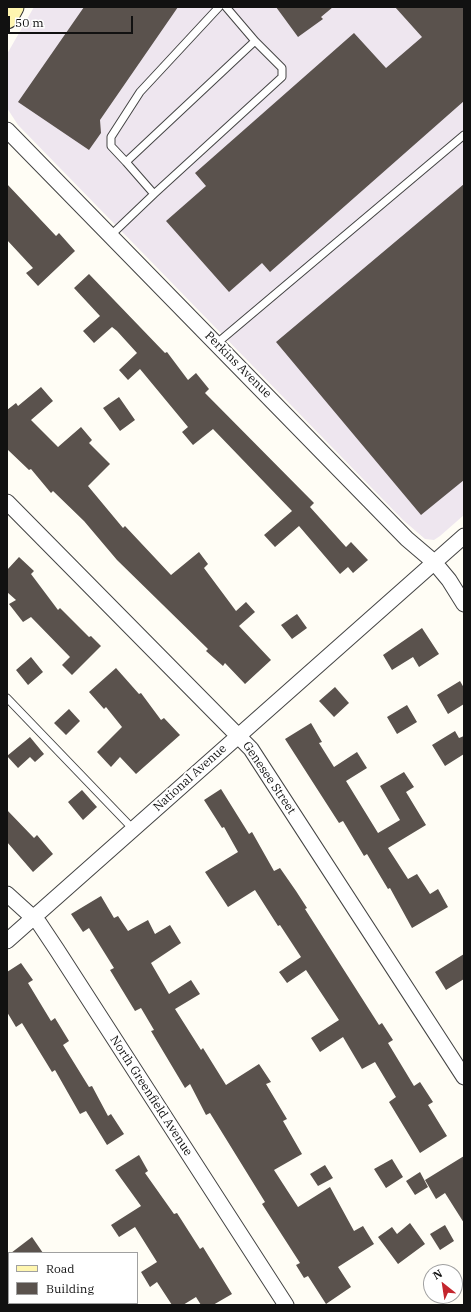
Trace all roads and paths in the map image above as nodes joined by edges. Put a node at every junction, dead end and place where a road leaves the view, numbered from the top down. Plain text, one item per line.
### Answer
1 (13, 7) edge
2 (219, 7) edge
3 (226, 7) edge
4 (7, 18) edge
5 (255, 41) junction
6 (7, 130) edge
7 (464, 135) edge
8 (126, 162) junction
9 (154, 194) junction
10 (110, 236) junction
11 (216, 344) junction
12 (7, 502) edge
13 (464, 536) edge
14 (434, 562) junction
15 (464, 604) edge
16 (7, 698) edge
17 (238, 735) junction
18 (133, 828) junction
19 (7, 894) edge
20 (33, 918) junction
21 (7, 941) edge
22 (464, 1077) edge
23 (286, 1305) edge

1 - 4 main road
2 - 8 lane
3 - 5 lane
5 - 8 lane
5 - 9 lane
6 - 10 street, Perkins Avenue
7 - 11 lane
8 - 9 lane
9 - 10 lane
10 - 11 street, Perkins Avenue
11 - 14 street, Perkins Avenue
12 - 17 street, Genesee Street
13 - 14 street, National Avenue
14 - 15 street, Perkins Avenue
14 - 17 street, National Avenue
16 - 18 lane
17 - 18 street, National Avenue
17 - 22 street, Genesee Street
18 - 20 street, National Avenue
19 - 20 street, North Greenfield Avenue
20 - 21 street, National Avenue
20 - 23 street, North Greenfield Avenue

